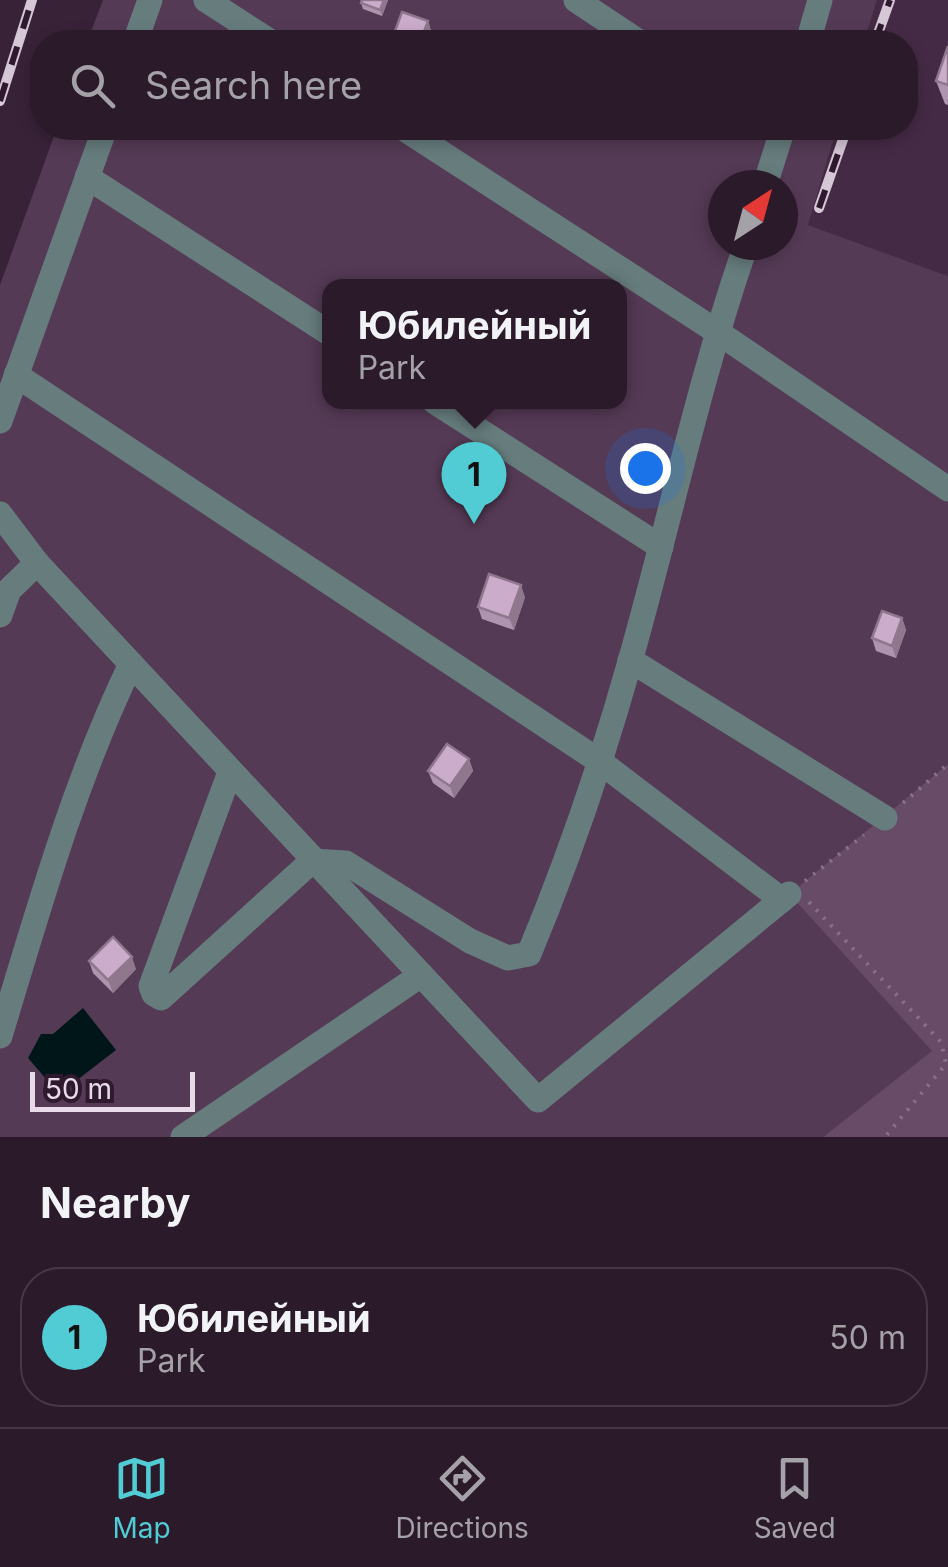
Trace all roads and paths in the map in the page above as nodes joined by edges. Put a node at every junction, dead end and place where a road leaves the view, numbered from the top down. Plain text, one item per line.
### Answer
1 (150, 0) edge
2 (206, 0) edge
3 (576, 0) edge
4 (820, 0) edge
5 (139, 30) edge
6 (252, 30) edge
7 (621, 30) edge
8 (811, 30) edge
9 (101, 140) edge
10 (421, 140) edge
11 (774, 140) edge
12 (769, 170) edge
13 (87, 177) junction
14 (741, 260) edge
15 (322, 328) edge
16 (716, 331) junction
17 (16, 375) junction
18 (446, 409) edge
19 (0, 422) edge
20 (948, 489) edge
21 (0, 514) edge
22 (661, 547) junction
23 (37, 564) junction
24 (0, 615) edge
25 (630, 660) junction
26 (131, 664) junction
27 (599, 761) junction
28 (230, 772) junction
29 (885, 818) dead end
30 (312, 861) junction
31 (794, 898) junction
32 (421, 975) junction
33 (0, 1036) edge
34 (183, 1137) edge
35 (886, 1137) edge

1 - 5 street
2 - 6 street
3 - 7 street
4 - 8 street
9 - 13 street
10 - 16 street
11 - 12 street
13 - 15 street
13 - 17 street
14 - 16 street
16 - 20 street
16 - 22 street
17 - 19 street
17 - 27 street
18 - 22 street
21 - 23 street
22 - 25 street
23 - 24 street
23 - 26 street
25 - 27 street
25 - 29 street
26 - 28 street
26 - 33 street
27 - 30 street
27 - 31 street
28 - 30 street
28 - 30 street
30 - 32 street
31 - 32 street
31 - 35 path
32 - 34 street

